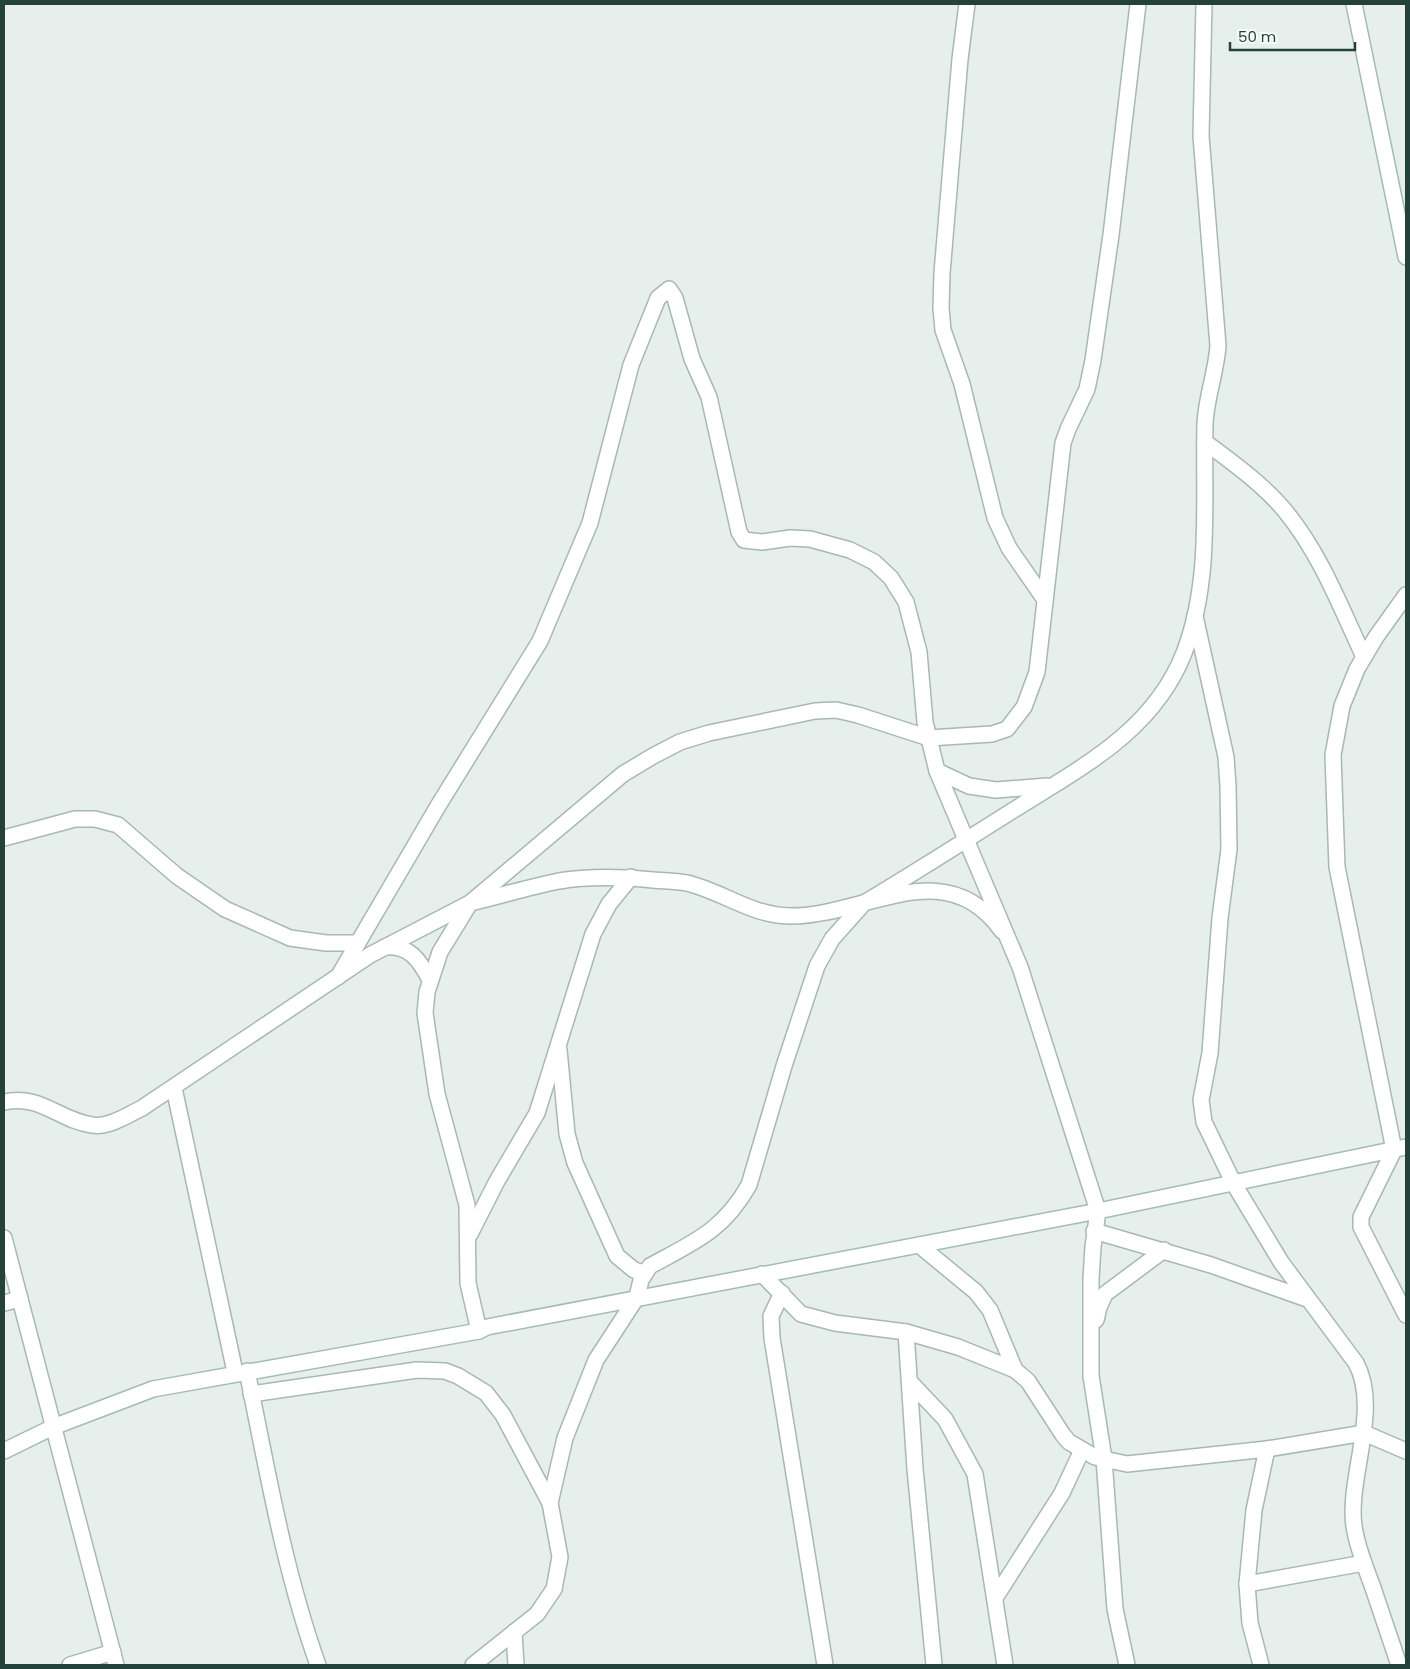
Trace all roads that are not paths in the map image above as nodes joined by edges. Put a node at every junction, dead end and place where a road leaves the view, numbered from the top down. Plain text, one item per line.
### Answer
1 (967, 4) edge
2 (1138, 4) edge
3 (1204, 4) edge
4 (1354, 4) edge
5 (1406, 257) edge
6 (1206, 442) junction
7 (1406, 595) edge
8 (1045, 600) junction
9 (1194, 612) junction
10 (1364, 657) junction
11 (929, 738) junction
12 (937, 771) junction
13 (1053, 785) junction
14 (4, 838) edge
15 (968, 839) junction
16 (631, 877) junction
17 (864, 902) junction
18 (470, 903) junction
19 (358, 943) junction
20 (1012, 946) junction
21 (385, 947) junction
22 (338, 976) junction
23 (430, 980) junction
24 (559, 1041) junction
25 (174, 1088) junction
26 (4, 1102) edge
27 (1400, 1149) edge
28 (1234, 1184) junction
29 (1098, 1211) junction
30 (1094, 1231) junction
31 (4, 1238) edge
32 (468, 1238) junction
33 (919, 1245) junction
34 (1164, 1250) junction
35 (644, 1273) junction
36 (762, 1274) junction
37 (782, 1294) junction
38 (637, 1297) junction
39 (20, 1299) junction
40 (1307, 1299) junction
41 (4, 1302) edge
42 (1406, 1315) edge
43 (479, 1331) junction
44 (906, 1332) junction
45 (1090, 1346) junction
46 (1014, 1370) junction
47 (241, 1372) junction
48 (910, 1382) junction
49 (251, 1394) junction
50 (53, 1427) junction
51 (1364, 1432) junction
52 (1267, 1449) junction
53 (1082, 1450) junction
54 (4, 1451) edge
55 (1406, 1452) edge
56 (1104, 1459) junction
57 (550, 1503) junction
58 (1364, 1563) junction
59 (1247, 1584) junction
60 (995, 1598) junction
61 (514, 1632) junction
62 (115, 1659) edge
63 (70, 1665) edge
64 (318, 1665) edge
65 (473, 1665) edge
66 (516, 1665) edge
67 (824, 1665) edge
68 (934, 1665) edge
69 (1005, 1665) edge
70 (1127, 1665) edge
71 (1261, 1665) edge
72 (1399, 1665) edge

1 - 8 street
2 - 8 street
3 - 6 street
4 - 5 street
6 - 9 street
6 - 10 street
7 - 10 street
8 - 11 street
9 - 13 street
9 - 28 street
10 - 27 street
11 - 12 street
11 - 18 street
11 - 19 street
12 - 13 street
12 - 15 street
13 - 15 street
14 - 19 street
15 - 17 street
15 - 20 street
16 - 17 street
16 - 18 street
16 - 24 street
17 - 20 street
17 - 35 street
18 - 21 street
18 - 23 street
19 - 22 street
20 - 29 street
21 - 22 street
21 - 23 street
22 - 25 street
23 - 32 street
24 - 32 street
24 - 35 street
25 - 26 street
25 - 47 street
27 - 28 street
27 - 42 street
28 - 29 street
28 - 40 street
29 - 30 street
29 - 33 street
30 - 34 street
30 - 45 street
31 - 39 street
32 - 43 street
33 - 36 street
33 - 46 street
34 - 40 street
34 - 45 street
35 - 38 street
36 - 37 street
36 - 38 street
37 - 44 street
37 - 67 street
38 - 43 street
38 - 57 street
39 - 41 street
39 - 50 street
40 - 51 street
43 - 47 street
44 - 46 street
44 - 48 street
45 - 56 street
46 - 53 street
47 - 49 street
47 - 50 street
48 - 60 street
48 - 68 street
49 - 57 street
49 - 64 street
50 - 54 street
50 - 62 street
51 - 52 street
51 - 55 street
51 - 58 street
52 - 56 street
52 - 59 street
53 - 56 street
53 - 60 street
56 - 70 street
57 - 61 street
58 - 59 street
58 - 72 street
59 - 71 street
60 - 69 street
61 - 65 street
61 - 66 street
62 - 63 street

